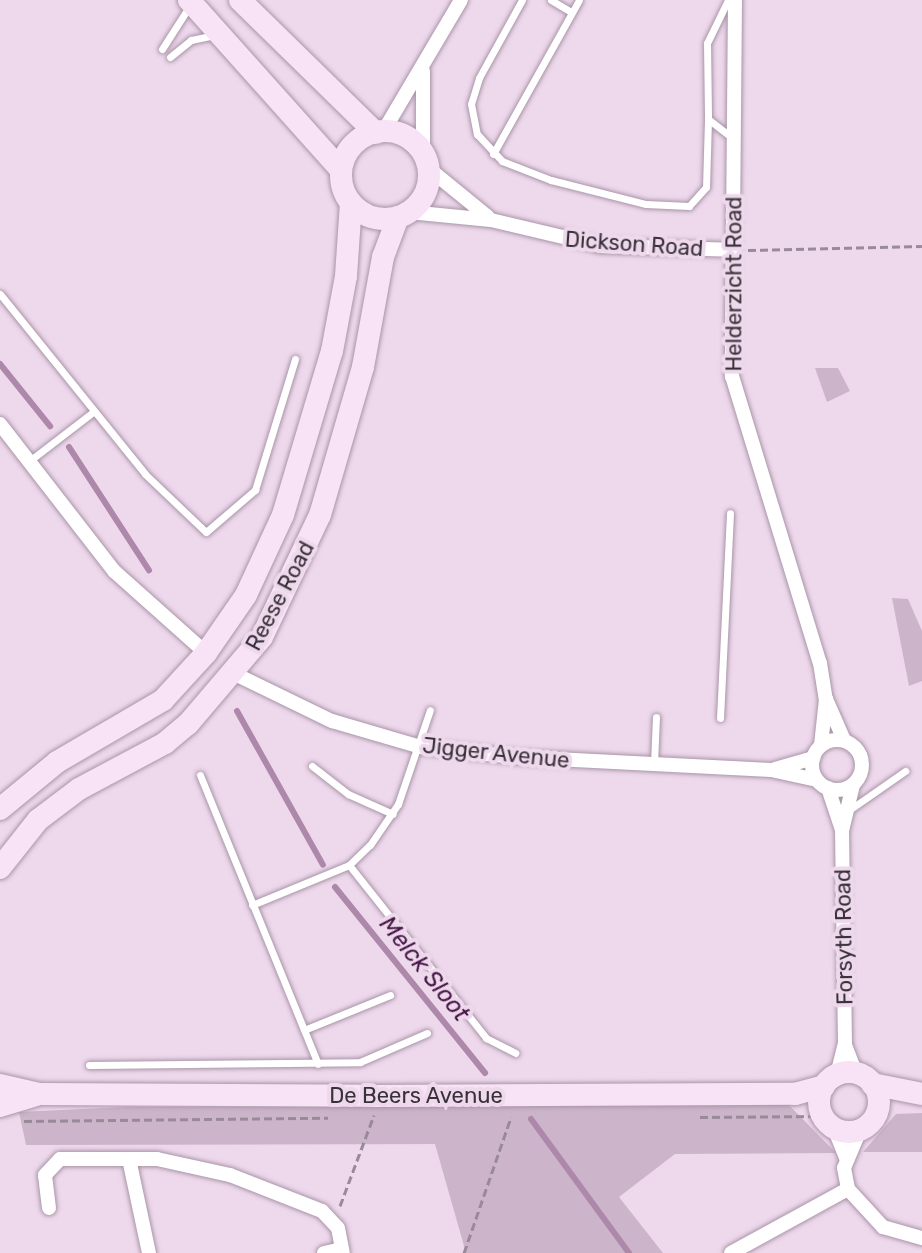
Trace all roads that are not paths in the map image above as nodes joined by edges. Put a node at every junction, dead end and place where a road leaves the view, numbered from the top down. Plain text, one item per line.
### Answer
1 (240, 0) edge
2 (461, 0) edge
3 (522, 0) edge
4 (551, 0) edge
5 (579, 0) edge
6 (728, 0) edge
7 (735, 0) edge
8 (190, 1) edge
9 (571, 12) junction
10 (221, 35) junction
11 (162, 49) dead end
12 (170, 57) dead end
13 (423, 70) junction
14 (708, 119) junction
15 (380, 132) junction
16 (736, 141) junction
17 (493, 154) junction
18 (426, 162) junction
19 (341, 170) junction
20 (351, 203) junction
21 (404, 214) junction
22 (491, 220) junction
23 (732, 250) junction
24 (0, 294) edge
25 (295, 359) dead end
26 (93, 412) junction
27 (0, 424) edge
28 (28, 462) junction
29 (730, 513) dead end
30 (206, 653) junction
31 (235, 674) junction
32 (826, 699) junction
33 (430, 710) dead end
34 (656, 717) dead end
35 (720, 718) dead end
36 (844, 740) junction
37 (421, 747) junction
38 (817, 751) junction
39 (654, 764) junction
40 (312, 766) dead end
41 (771, 770) junction
42 (905, 771) dead end
43 (200, 775) dead end
44 (822, 784) junction
45 (853, 785) junction
46 (0, 809) edge
47 (393, 814) junction
48 (846, 815) junction
49 (842, 831) junction
50 (349, 865) junction
51 (0, 868) edge
52 (252, 905) junction
53 (390, 995) dead end
54 (304, 1030) junction
55 (427, 1033) dead end
56 (515, 1053) dead end
57 (318, 1064) junction
58 (89, 1065) dead end
59 (842, 1084) junction
60 (0, 1085) edge
61 (38, 1094) junction
62 (917, 1094) edge
63 (0, 1106) edge
64 (878, 1110) junction
65 (834, 1128) junction
66 (860, 1130) junction
67 (846, 1158) junction
68 (129, 1159) junction
69 (848, 1189) junction
70 (49, 1208) dead end
71 (922, 1238) edge
72 (343, 1251) edge
73 (149, 1253) edge
74 (324, 1253) edge
75 (731, 1253) edge

1 - 15 street
2 - 13 street
3 - 17 lane
4 - 9 lane
5 - 9 lane
6 - 14 lane
7 - 16 street, Helderzicht Road
8 - 10 street
8 - 11 lane
9 - 17 lane
10 - 12 lane
10 - 19 street
13 - 15 street
13 - 18 street
14 - 16 lane
14 - 17 lane
15 - 18 street
15 - 19 street
16 - 23 street, Helderzicht Road
18 - 21 street
18 - 22 street, Dickson Road
19 - 20 street
20 - 21 street
20 - 30 street, Reese Road
21 - 22 street, Dickson Road
21 - 31 street, Reese Road
22 - 23 street, Dickson Road
23 - 32 street, Helderzicht Road
24 - 26 lane
25 - 26 lane
26 - 28 lane
27 - 28 street
28 - 30 street
29 - 35 lane
30 - 46 street, Reese Road
31 - 37 street, Jigger Avenue
31 - 51 street, Reese Road
32 - 36 street, Helderzicht Road
32 - 38 street, Helderzicht Road
33 - 37 lane
34 - 39 lane
36 - 38 street
36 - 45 street
37 - 39 street, Jigger Avenue
37 - 47 lane
38 - 41 street, Jigger Avenue
38 - 44 street
39 - 41 street, Jigger Avenue
40 - 47 lane
41 - 44 street, Jigger Avenue
42 - 48 lane
43 - 52 lane
44 - 45 street
44 - 49 street, Forsyth Road
45 - 48 street, Forsyth Road
47 - 50 lane
48 - 49 street, Forsyth Road
49 - 59 street, Forsyth Road
50 - 52 lane
50 - 56 lane
52 - 54 lane
53 - 54 lane
54 - 57 lane
55 - 57 lane
57 - 58 lane
59 - 61 street, De Beers Avenue
59 - 62 street, De Beers Avenue
59 - 64 street
59 - 65 street
60 - 61 street, De Beers Avenue
61 - 63 street, De Beers Avenue
62 - 64 street, De Beers Avenue
64 - 66 street
65 - 66 street
65 - 67 street
66 - 67 street
67 - 69 street
68 - 70 street
68 - 72 street
68 - 73 street
69 - 71 street
69 - 75 street
72 - 74 street

